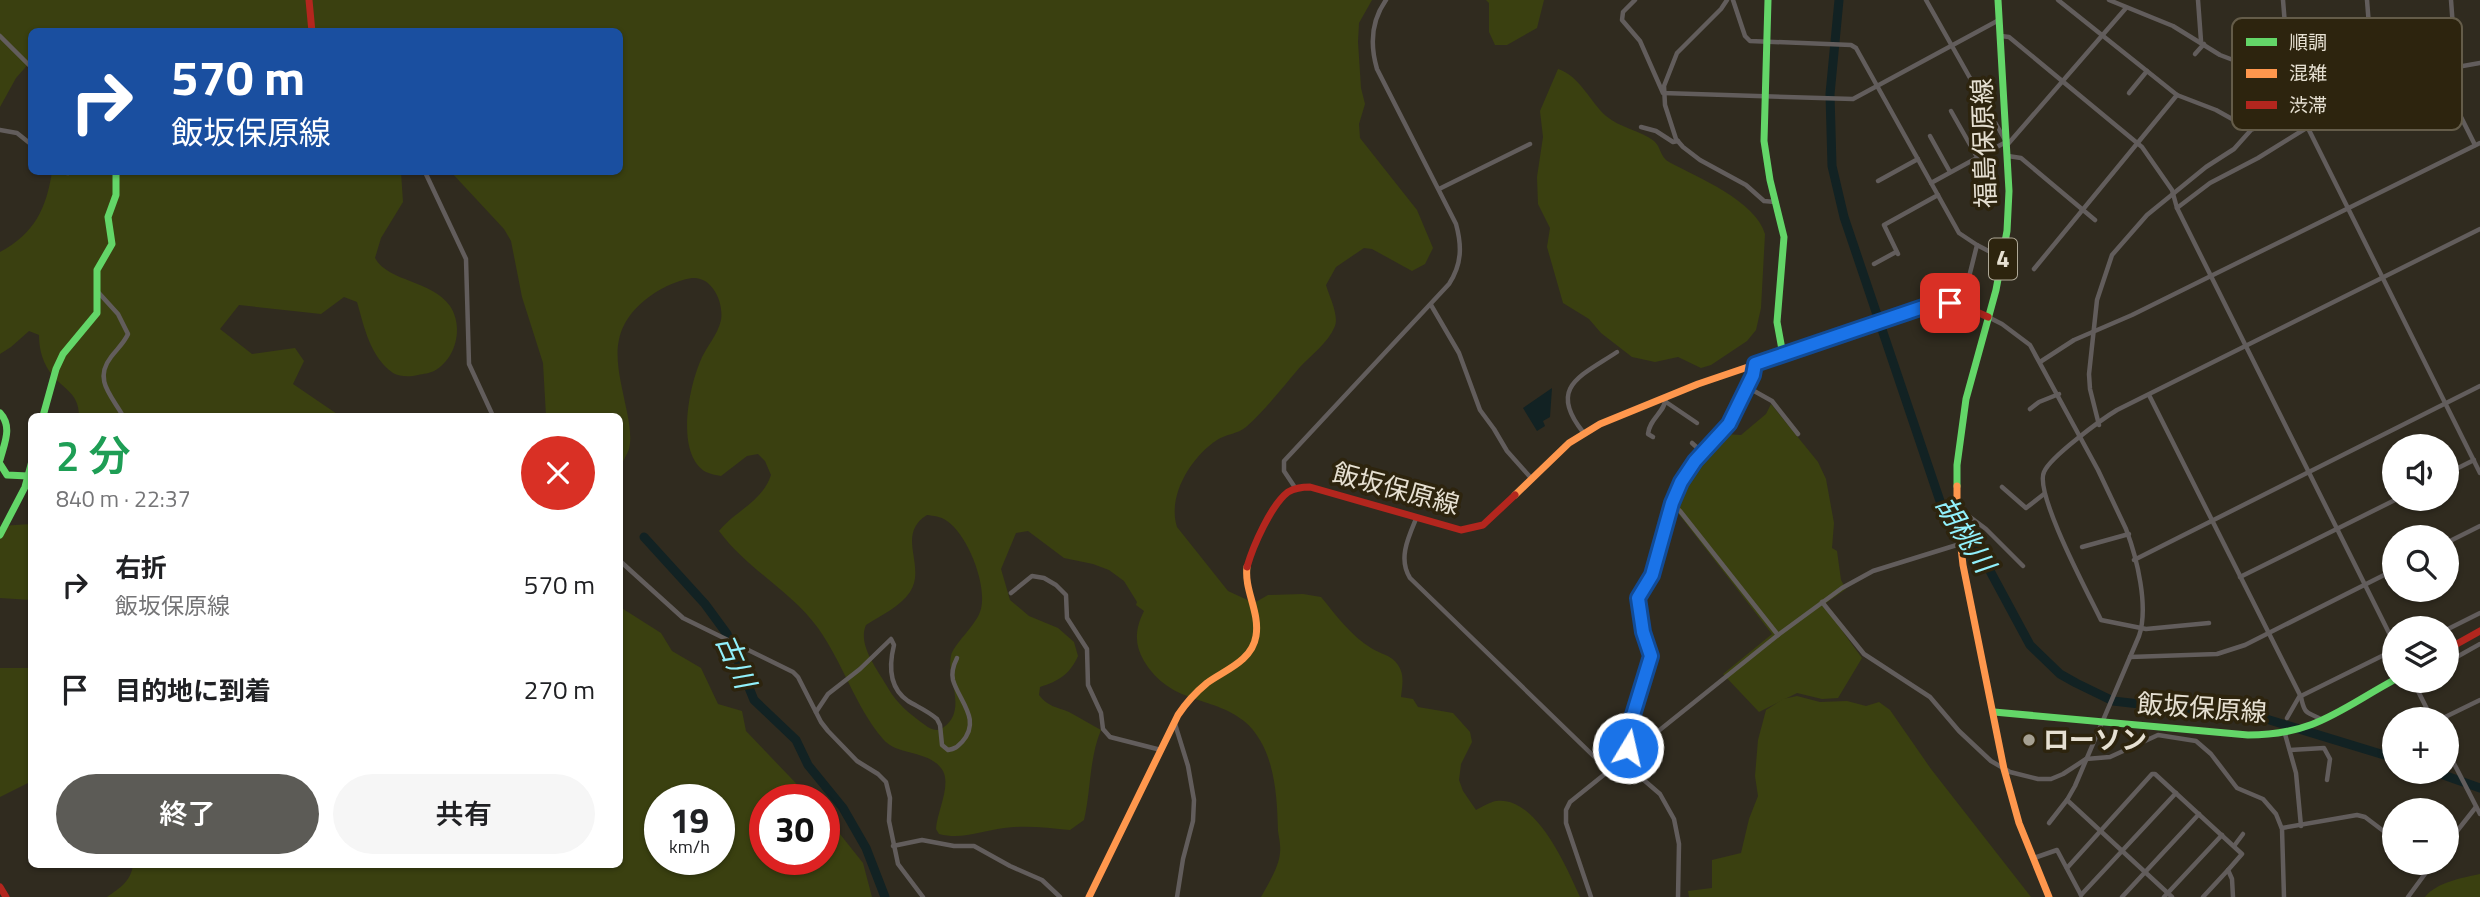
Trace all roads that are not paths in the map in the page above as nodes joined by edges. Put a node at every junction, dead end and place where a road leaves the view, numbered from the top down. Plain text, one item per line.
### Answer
1 (309, 0) edge
2 (1386, 0) edge
3 (1636, 0) edge
4 (1768, 0) edge
5 (1926, 0) edge
6 (1998, 0) edge
7 (2057, 0) edge
8 (2198, 0) edge
9 (2283, 0) edge
10 (2367, 0) edge
11 (2451, 0) edge
12 (1726, 1) edge
13 (1733, 1) edge
14 (2113, 1) edge
15 (2126, 8) junction
16 (2284, 18) edge
17 (2368, 18) edge
18 (2452, 18) edge
19 (2000, 20) junction
20 (312, 28) edge
21 (2102, 35) junction
22 (0, 36) edge
23 (2000, 36) junction
24 (1766, 42) junction
25 (2202, 43) junction
26 (1952, 46) junction
27 (2195, 54) dead end
28 (2232, 60) edge
29 (2480, 63) edge
30 (28, 64) edge
31 (2462, 67) edge
32 (2147, 71) junction
33 (2063, 82) junction
34 (1878, 87) junction
35 (1663, 93) junction
36 (2129, 93) dead end
37 (2177, 95) junction
38 (1765, 97) junction
39 (1951, 111) dead end
40 (2462, 116) edge
41 (2232, 119) edge
42 (1641, 127) dead end
43 (0, 130) edge
44 (2250, 130) edge
45 (2303, 130) edge
46 (2309, 130) edge
47 (1930, 136) dead end
48 (1678, 141) junction
49 (28, 142) edge
50 (2006, 142) junction
51 (2137, 143) junction
52 (1530, 144) dead end
53 (2477, 144) edge
54 (2007, 155) junction
55 (1977, 158) junction
56 (1918, 159) junction
57 (1950, 172) junction
58 (116, 175) edge
59 (426, 175) edge
60 (1878, 181) dead end
61 (1931, 183) junction
62 (1438, 190) junction
63 (2173, 194) junction
64 (1938, 195) junction
65 (1775, 202) junction
66 (2177, 208) junction
67 (2348, 208) junction
68 (2083, 209) junction
69 (2095, 220) dead end
70 (2480, 229) edge
71 (1977, 245) junction
72 (2003, 259) junction
73 (1874, 264) dead end
74 (2034, 269) dead end
75 (2211, 277) junction
76 (2383, 278) junction
77 (97, 291) junction
78 (1430, 305) junction
79 (1962, 305) junction
80 (1988, 317) junction
81 (2094, 331) junction
82 (2246, 346) junction
83 (1617, 352) dead end
84 (1783, 355) junction
85 (2040, 362) junction
86 (1755, 364) junction
87 (2480, 386) edge
88 (1747, 387) junction
89 (2059, 394) junction
90 (2149, 395) junction
91 (1666, 399) junction
92 (2445, 403) junction
93 (2030, 409) dead end
94 (0, 413) edge
95 (44, 413) edge
96 (121, 413) edge
97 (492, 413) edge
98 (1697, 423) dead end
99 (2099, 425) junction
100 (1583, 432) junction
101 (1798, 433) dead end
102 (2080, 436) junction
103 (1653, 437) dead end
104 (1692, 443) dead end
105 (1703, 453) junction
106 (2474, 460) junction
107 (0, 462) edge
108 (2459, 468) edge
109 (2308, 471) junction
110 (2480, 473) edge
111 (28, 476) joint
112 (1532, 479) junction
113 (2003, 487) dead end
114 (1296, 489) junction
115 (2044, 494) junction
116 (1672, 503) junction
117 (2382, 506) edge
118 (1957, 510) junction
119 (1416, 519) junction
120 (2212, 520) junction
121 (2480, 527) edge
122 (2337, 528) junction
123 (2129, 534) junction
124 (0, 536) edge
125 (2459, 537) edge
126 (1960, 544) junction
127 (2082, 547) dead end
128 (2134, 560) junction
129 (623, 564) edge
130 (2023, 566) dead end
131 (2382, 576) edge
132 (2240, 577) junction
133 (2365, 584) junction
134 (1011, 593) dead end
135 (1822, 602) junction
136 (2480, 613) edge
137 (2382, 619) edge
138 (2209, 623) dead end
139 (2459, 624) edge
140 (2141, 629) junction
141 (2480, 631) edge
142 (2268, 633) junction
143 (1778, 635) junction
144 (2459, 643) edge
145 (2480, 645) edge
146 (2382, 656) edge
147 (2459, 656) edge
148 (2130, 657) junction
149 (957, 658) dead end
150 (2382, 687) edge
151 (2301, 697) junction
152 (2480, 700) edge
153 (2459, 710) edge
154 (815, 712) junction
155 (1994, 712) junction
156 (2287, 718) dead end
157 (2322, 720) junction
158 (1174, 722) junction
159 (2103, 722) junction
160 (2199, 730) junction
161 (2286, 734) junction
162 (2198, 742) junction
163 (1161, 750) junction
164 (2290, 750) junction
165 (1630, 752) junction
166 (2086, 759) junction
167 (2004, 769) junction
168 (1608, 770) junction
169 (2459, 774) edge
170 (2328, 780) dead end
171 (2176, 793) junction
172 (2067, 800) junction
173 (2476, 807) junction
174 (2199, 814) junction
175 (2480, 814) edge
176 (2049, 823) dead end
177 (2301, 826) junction
178 (2282, 828) junction
179 (2459, 829) edge
180 (2382, 830) edge
181 (2100, 831) junction
182 (2222, 835) junction
183 (2243, 835) dead end
184 (893, 845) junction
185 (2234, 846) junction
186 (2123, 851) junction
187 (2034, 859) junction
188 (2067, 867) junction
189 (2228, 870) junction
190 (2145, 872) junction
191 (2424, 875) edge
192 (0, 887) edge
193 (2082, 896) edge
194 (2168, 896) edge
195 (6, 897) edge
196 (923, 897) edge
197 (1060, 897) edge
198 (1089, 897) edge
199 (1177, 897) edge
200 (1591, 897) edge
201 (1678, 897) edge
202 (2049, 897) edge
203 (2122, 897) edge
204 (2203, 897) edge
205 (2233, 897) edge
206 (2284, 897) edge
207 (2407, 897) edge

1 - 20 main road
2 - 62 street
3 - 35 street
4 - 24 main road
5 - 26 street
6 - 19 main road, 福島保原線 / 4
7 - 21 street
8 - 25 street
9 - 16 street
10 - 17 street
11 - 18 street
12 - 13 street
12 - 35 street
13 - 24 street
14 - 15 street
15 - 21 street
15 - 25 street
19 - 23 main road, 福島保原線 / 4
19 - 26 street
21 - 32 street
21 - 33 street
22 - 30 street
23 - 33 street
23 - 50 main road, 福島保原線 / 4
24 - 34 street
24 - 38 main road
25 - 27 street
25 - 28 street
26 - 34 street
26 - 50 street
29 - 31 street
32 - 36 street
32 - 37 street
33 - 50 street
33 - 51 street
34 - 38 street
34 - 56 street
35 - 38 street
35 - 48 street
37 - 41 street
37 - 51 street
38 - 65 main road
39 - 55 street
40 - 53 street
42 - 48 street
43 - 49 street
44 - 63 street
45 - 66 street
46 - 67 street
47 - 57 street
48 - 65 street
50 - 54 main road, 福島保原線 / 4
50 - 55 street
51 - 63 street
51 - 68 street
52 - 62 street
53 - 67 street
54 - 68 street
54 - 72 main road, 福島保原線 / 4
55 - 57 street
56 - 60 street
56 - 61 street
57 - 61 street
58 - 77 main road
59 - 97 street
61 - 64 street
62 - 78 street
63 - 66 street
63 - 81 street
64 - 71 street
64 - 73 street
65 - 84 main road
66 - 75 street
67 - 75 street
67 - 76 street
68 - 69 street
68 - 74 street
70 - 76 street
71 - 72 street
71 - 79 street
72 - 80 main road, 福島保原線 / 4
75 - 81 street
75 - 82 street
76 - 82 street
76 - 92 street
77 - 95 main road
77 - 96 street
78 - 112 street
78 - 114 street
79 - 80 main road, 飯坂保原線
79 - 84 main road, 飯坂保原線
80 - 85 street
80 - 118 main road, 福島保原線 / 4
81 - 85 street
81 - 99 street
82 - 90 street
82 - 109 street
83 - 100 street
84 - 86 main road, 飯坂保原線
85 - 89 street
86 - 88 street
86 - 91 main road, 飯坂保原線
87 - 92 street
88 - 101 street
88 - 105 street
89 - 93 street
89 - 102 street
90 - 99 street
90 - 120 street
91 - 98 street
91 - 100 main road, 飯坂保原線
91 - 103 street
92 - 106 street
92 - 109 street
94 - 107 main road
99 - 102 street
100 - 112 main road, 飯坂保原線
102 - 115 street
102 - 123 street
104 - 105 street
105 - 116 street
106 - 108 street
106 - 110 street
107 - 111 main road
109 - 120 street
109 - 122 street
111 - 124 main road
112 - 119 main road, 飯坂保原線
113 - 115 street
114 - 119 main road, 飯坂保原線
114 - 158 main road, 飯坂保原線
115 - 140 street
116 - 143 street
116 - 165 street
117 - 122 street
118 - 126 main road, 福島保原線 / 4
118 - 130 street
119 - 168 street
120 - 128 street
120 - 132 street
121 - 125 street
122 - 132 street
122 - 133 street
123 - 127 street
123 - 128 street
126 - 135 street
126 - 155 main road, 福島保原線 / 4
128 - 140 street
129 - 154 street
131 - 133 street
132 - 142 street
133 - 137 street
133 - 142 street
134 - 163 street
135 - 143 street
135 - 167 street
136 - 139 street
138 - 140 street
140 - 148 street
141 - 144 main road
142 - 148 street
142 - 151 street
143 - 165 street
145 - 147 street
146 - 151 street
148 - 159 street
149 - 154 street
150 - 157 main road, 飯坂保原線
151 - 156 street
151 - 157 street
152 - 153 street
154 - 184 street
155 - 159 main road, 飯坂保原線
155 - 167 main road, 福島保原線 / 4
157 - 161 main road, 飯坂保原線
158 - 163 main road, 飯坂保原線
158 - 199 street
159 - 160 main road, 飯坂保原線
159 - 166 street
160 - 161 main road, 飯坂保原線
160 - 162 street
161 - 164 street
162 - 166 street
162 - 178 street
163 - 198 main road, 飯坂保原線
164 - 170 street
164 - 177 street
165 - 168 street
165 - 201 street
166 - 167 street
166 - 172 street
167 - 187 main road, 福島保原線 / 4
168 - 200 street
169 - 173 street
171 - 174 street
171 - 181 street
171 - 186 street
172 - 176 street
172 - 181 street
173 - 175 street
173 - 179 street
174 - 182 street
174 - 190 street
177 - 178 street
177 - 180 street
178 - 206 street
181 - 186 street
181 - 188 street
182 - 185 street
182 - 194 street
183 - 185 street
184 - 196 street
184 - 197 street
185 - 189 street
186 - 190 street
186 - 193 street
187 - 188 street
187 - 202 main road, 福島保原線 / 4
188 - 193 street
189 - 204 street
189 - 205 street
190 - 194 street
190 - 203 street
191 - 207 street
192 - 195 main road

